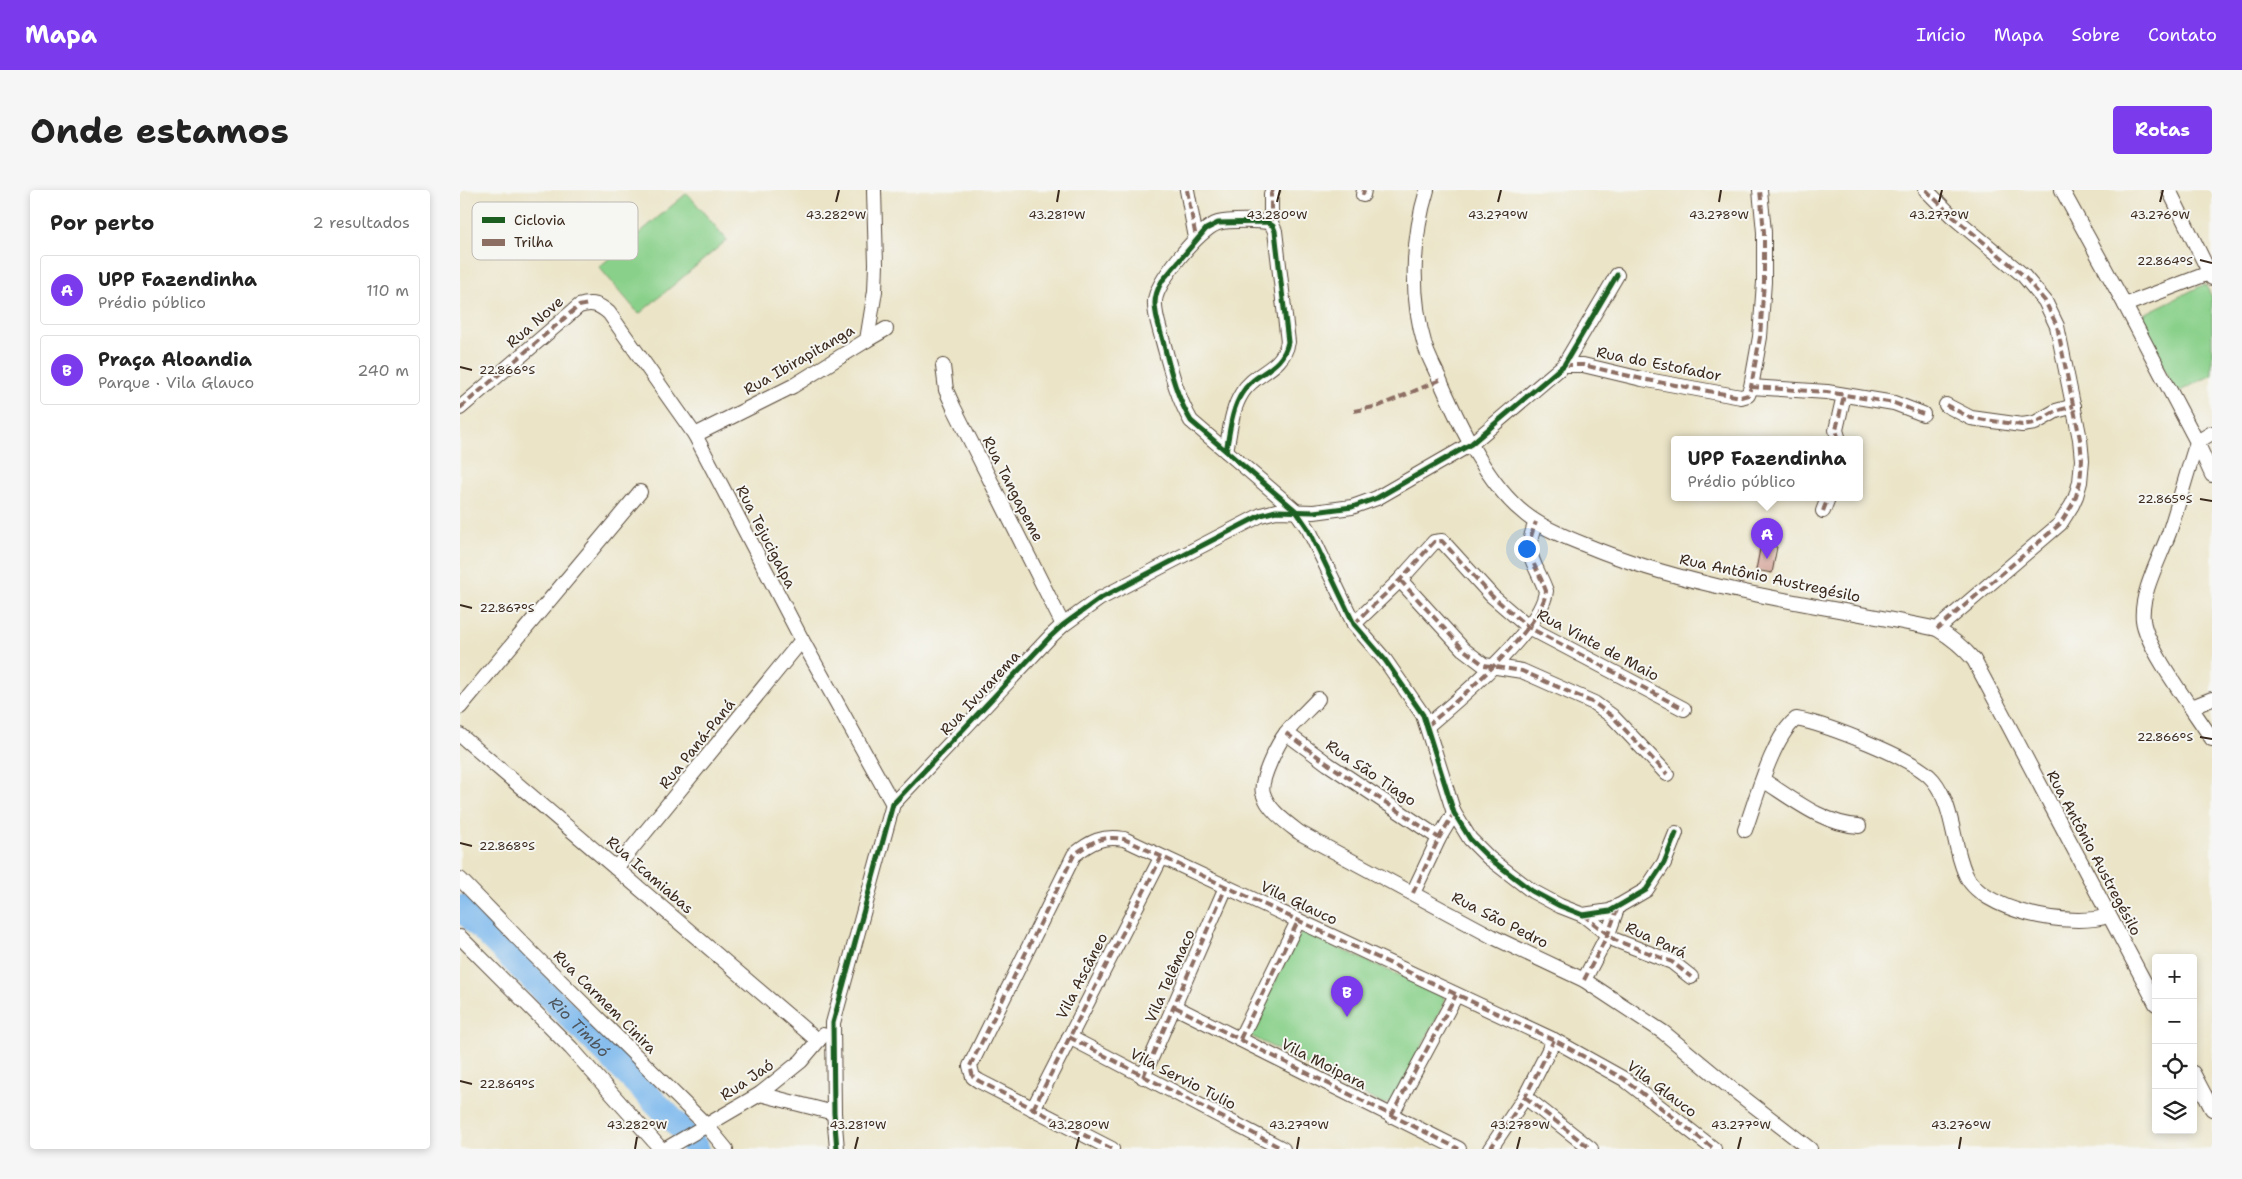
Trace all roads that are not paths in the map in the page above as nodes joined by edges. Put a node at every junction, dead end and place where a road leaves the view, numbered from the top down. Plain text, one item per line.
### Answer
1 (874, 190) edge
2 (1188, 190) edge
3 (1273, 190) edge
4 (1427, 190) edge
5 (1760, 190) edge
6 (1926, 190) edge
7 (2062, 190) edge
8 (2169, 190) edge
9 (1271, 223) junction
10 (1196, 238) junction
11 (1617, 275) dead end
12 (2211, 276) edge
13 (588, 304) joint
14 (2125, 305) junction
15 (886, 329) dead end
16 (867, 340) junction
17 (1564, 365) junction
18 (943, 366) dead end
19 (1750, 391) junction
20 (1844, 395) junction
21 (1946, 405) dead end
22 (2074, 406) junction
23 (460, 408) edge
24 (1922, 414) dead end
25 (2212, 433) edge
26 (694, 435) junction
27 (1838, 436) edge
28 (2197, 442) junction
29 (1471, 444) junction
30 (1226, 451) junction
31 (2212, 475) edge
32 (640, 492) dead end
33 (1827, 501) edge
34 (1296, 511) junction
35 (1823, 511) dead end
36 (1536, 522) junction
37 (1400, 580) junction
38 (1062, 624) junction
39 (1354, 624) junction
40 (1528, 627) junction
41 (1936, 629) junction
42 (802, 640) junction
43 (1492, 667) junction
44 (1318, 699) dead end
45 (2212, 699) edge
46 (460, 707) edge
47 (2192, 707) junction
48 (1684, 709) dead end
49 (1427, 726) junction
50 (1286, 733) junction
51 (460, 735) edge
52 (2212, 739) edge
53 (1667, 774) dead end
54 (1763, 780) junction
55 (894, 804) junction
56 (1454, 814) junction
57 (1859, 826) dead end
58 (1745, 830) dead end
59 (1676, 833) dead end
60 (1439, 838) junction
61 (1161, 858) junction
62 (616, 868) junction
63 (460, 879) edge
64 (1226, 887) junction
65 (1413, 893) junction
66 (1618, 906) junction
67 (1583, 914) junction
68 (2108, 916) junction
69 (1298, 921) junction
70 (1608, 934) junction
71 (460, 937) edge
72 (1691, 977) dead end
73 (1584, 980) junction
74 (1456, 994) junction
75 (2153, 999) edge
76 (1175, 1007) junction
77 (833, 1023) junction
78 (1069, 1037) junction
79 (1240, 1040) junction
80 (1554, 1040) junction
81 (818, 1041) junction
82 (1143, 1077) junction
83 (2197, 1081) edge
84 (760, 1094) junction
85 (1525, 1097) junction
86 (1033, 1109) junction
87 (2212, 1109) edge
88 (834, 1113) junction
89 (1391, 1116) junction
90 (703, 1128) junction
91 (666, 1148) edge
92 (726, 1149) edge
93 (837, 1149) edge
94 (1112, 1149) edge
95 (1283, 1149) edge
96 (1459, 1149) edge
97 (1490, 1149) edge
98 (1591, 1149) edge
99 (1714, 1149) edge
100 (1810, 1149) edge

1 - 16 street, Rua Ibirapitanga
2 - 10 street
3 - 9 street
4 - 29 street, Rua Antônio Austregésilo
5 - 19 street
6 - 22 street
7 - 14 street
8 - 12 street
9 - 10 street
9 - 30 street
10 - 30 street
11 - 17 street, Rua Ivurarema
12 - 14 street
13 - 23 street, Rua Nove
13 - 26 street, Rua Tejucigalpa
14 - 28 street
15 - 16 street
16 - 26 street, Rua Ibirapitanga
17 - 19 street, Rua do Estofador
17 - 29 street, Rua Ivurarema
18 - 38 street, Rua Tangapeme
19 - 20 street, Rua do Estofador
20 - 24 street, Rua do Estofador
20 - 27 street
21 - 22 street
22 - 41 street
25 - 28 street
26 - 42 street, Rua Tejucigalpa
28 - 31 street
28 - 47 street
29 - 34 street, Rua Ivurarema
29 - 36 street, Rua Antônio Austregésilo
30 - 34 street
32 - 46 street
33 - 35 street
34 - 38 street, Rua Ivurarema
34 - 39 street
36 - 40 street
36 - 41 street, Rua Antônio Austregésilo
37 - 39 street
37 - 40 street, Rua Vinte de Maio
37 - 43 street
38 - 55 street, Rua Ivurarema
39 - 49 street
40 - 43 street
40 - 48 street, Rua Vinte de Maio
41 - 68 street, Rua Antônio Austregésilo
42 - 55 street, Rua Tejucigalpa
42 - 62 street, Rua Paná-Paná
43 - 49 street
43 - 53 street
44 - 50 street, Rua São Pedro
45 - 47 street
47 - 52 street
49 - 56 street
50 - 60 street, Rua São Tiago
50 - 65 street, Rua São Pedro
51 - 62 street, Rua Icamiabas
54 - 57 street
54 - 58 street
54 - 68 street
55 - 77 street, Rua Ivurarema
56 - 60 street
56 - 67 street
59 - 66 street
60 - 65 street
61 - 64 street, Vila Glauco
61 - 78 street, Vila Ascâneo
61 - 86 street, Vila Glauco
62 - 81 street, Rua Icamiabas
63 - 90 street, Rua Carmem Cinira
64 - 69 street, Vila Glauco
64 - 76 street, Vila Telêmaco
65 - 73 street, Rua São Pedro
66 - 67 street
66 - 70 street
67 - 70 street, Rua Pará
68 - 75 street, Rua Antônio Austregésilo
69 - 74 street, Vila Glauco
69 - 79 street
70 - 72 street, Rua Pará
70 - 73 street
71 - 91 street
73 - 100 street, Rua São Pedro
74 - 80 street, Vila Glauco
74 - 89 street
76 - 79 street, Vila Moipara
76 - 82 street, Vila Telêmaco
77 - 81 street, Rua Jaó
77 - 88 street
78 - 82 street, Vila Servio Tulio
78 - 86 street, Vila Ascâneo
79 - 89 street, Vila Moipara
80 - 85 street
80 - 99 street, Vila Glauco
81 - 84 street, Rua Jaó
82 - 95 street, Vila Servio Tulio
83 - 87 street
84 - 88 street
84 - 90 street, Rua Jaó
85 - 97 street
85 - 98 street
86 - 94 street
88 - 93 street
89 - 96 street, Vila Moipara
90 - 91 street, Rua Jaó
90 - 92 street, Rua Carmem Cinira

